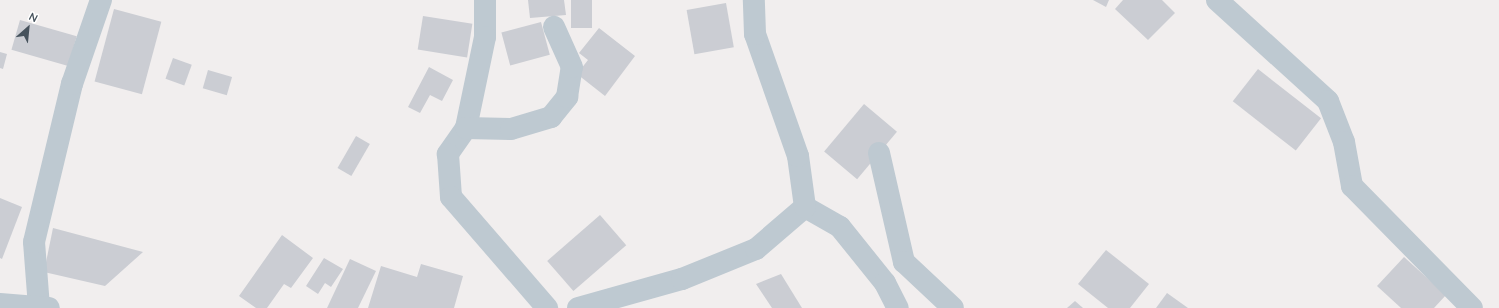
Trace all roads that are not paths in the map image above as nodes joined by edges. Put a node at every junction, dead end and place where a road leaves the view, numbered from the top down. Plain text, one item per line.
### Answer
1 (101, 0) edge
2 (485, 0) edge
3 (754, 0) edge
4 (1218, 0) edge
5 (554, 27) dead end
6 (466, 128) junction
7 (879, 153) dead end
8 (805, 207) junction
9 (904, 262) junction
10 (885, 283) junction
11 (0, 304) edge
12 (39, 308) edge
13 (50, 308) edge
14 (546, 308) edge
15 (578, 308) edge
16 (898, 308) edge
17 (954, 308) edge
18 (1472, 308) edge

1 - 12 street
2 - 6 street
3 - 8 street
4 - 18 street
5 - 6 street
6 - 14 street
7 - 9 street
8 - 10 street
8 - 15 street
9 - 10 street
9 - 17 street
10 - 16 street
11 - 12 street
12 - 13 street

